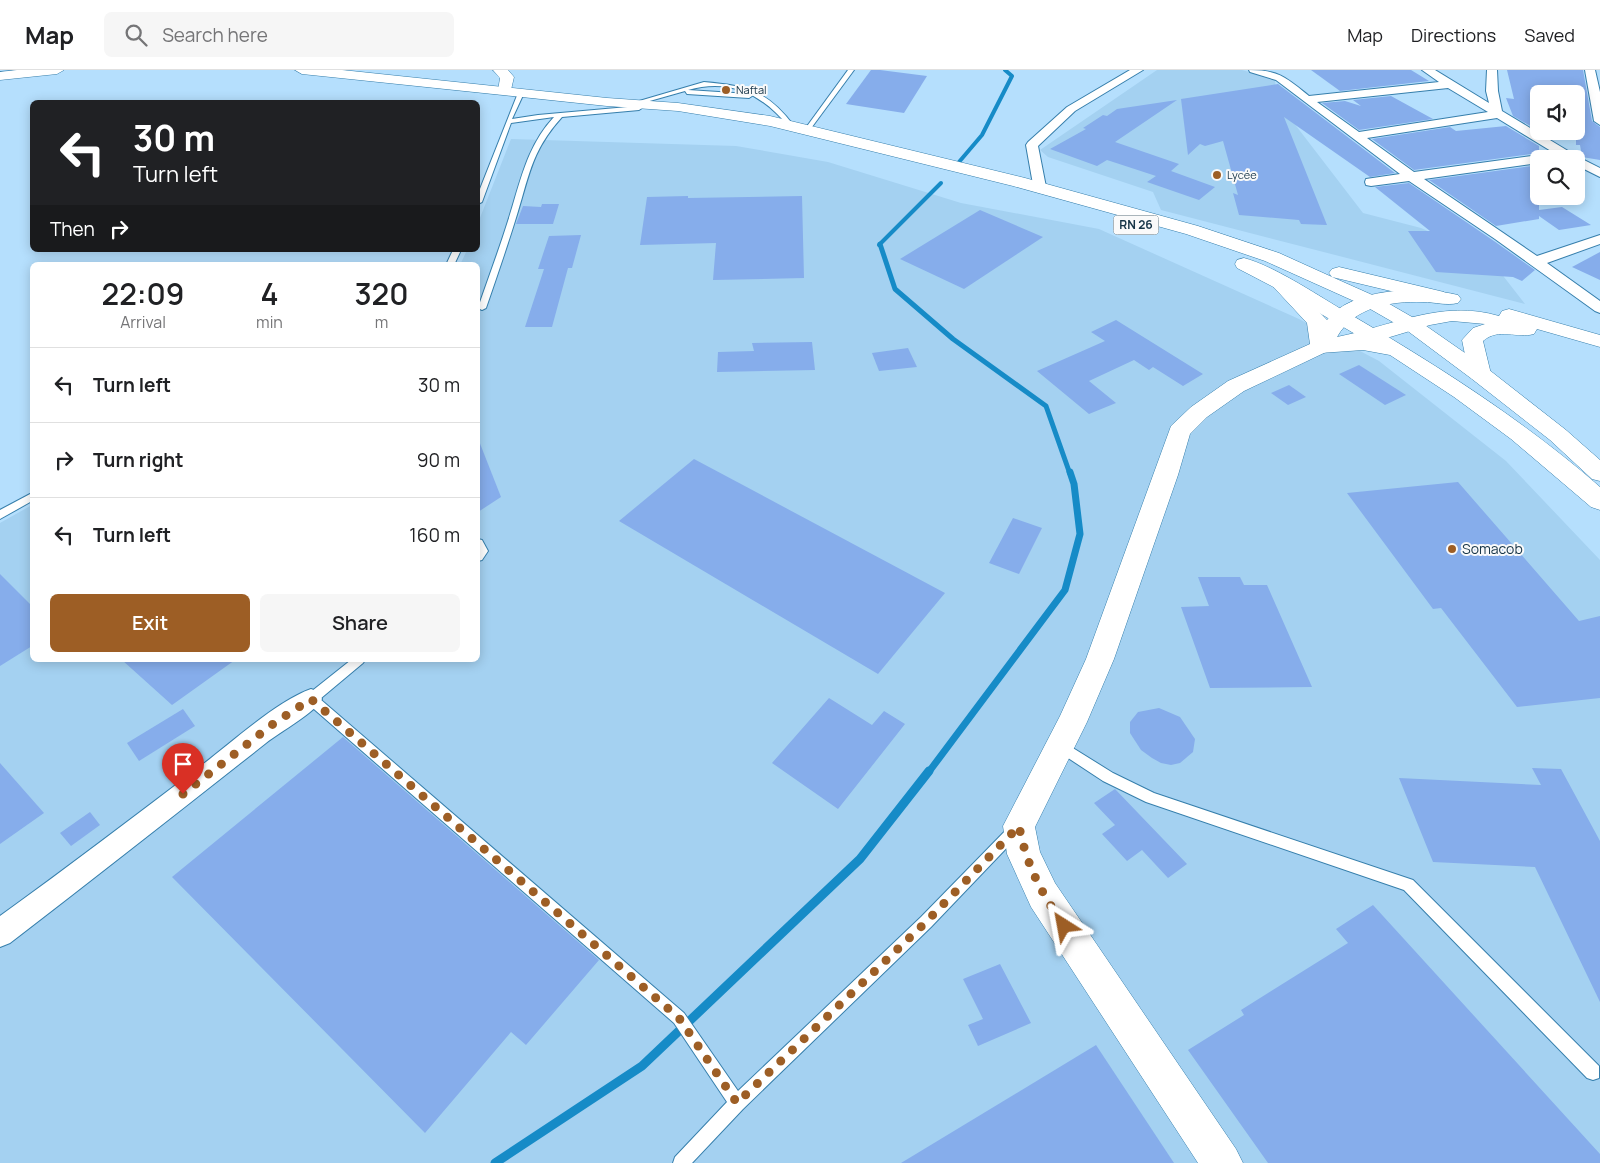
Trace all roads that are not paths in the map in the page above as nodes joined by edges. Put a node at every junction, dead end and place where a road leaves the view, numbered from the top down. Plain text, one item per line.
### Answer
1 (57, 70) edge
2 (302, 70) edge
3 (500, 70) edge
4 (851, 70) edge
5 (1138, 70) edge
6 (1254, 70) edge
7 (1427, 70) edge
8 (1492, 70) edge
9 (1590, 70) edge
10 (1275, 74) edge
11 (0, 76) edge
12 (1451, 84) junction
13 (505, 91) junction
14 (521, 93) junction
15 (1597, 94) edge
16 (1307, 100) junction
17 (636, 106) junction
18 (1497, 114) junction
19 (559, 116) junction
20 (1600, 121) edge
21 (508, 122) junction
22 (799, 128) junction
23 (1357, 136) junction
24 (1558, 150) edge
25 (1530, 161) edge
26 (1585, 165) edge
27 (1600, 173) edge
28 (1411, 176) junction
29 (1371, 182) dead end
30 (1039, 187) junction
31 (480, 197) edge
32 (1600, 239) edge
33 (1272, 257) junction
34 (1535, 262) junction
35 (1277, 280) junction
36 (1437, 296) junction
37 (1372, 302) junction
38 (482, 308) dead end
39 (1600, 308) edge
40 (1341, 316) junction
41 (1412, 325) junction
42 (1527, 330) junction
43 (1373, 336) junction
44 (1600, 341) edge
45 (1320, 347) junction
46 (1600, 352) edge
47 (1414, 360) junction
48 (1480, 374) junction
49 (1600, 473) edge
50 (30, 498) edge
51 (1600, 501) edge
52 (0, 515) edge
53 (357, 662) edge
54 (311, 699) junction
55 (1060, 746) junction
56 (1019, 826) junction
57 (0, 933) edge
58 (1593, 1072) dead end
59 (737, 1103) junction
60 (681, 1163) edge
61 (1222, 1163) edge

1 - 11 main road
2 - 13 main road, RN 26
3 - 13 main road
4 - 22 lane
5 - 30 street
6 - 10 street
7 - 12 street
8 - 18 street
9 - 15 street
10 - 16 street
12 - 16 street
12 - 18 street
13 - 14 main road, RN 26
14 - 17 main road, RN 26
14 - 21 lane
15 - 20 street
16 - 23 street
17 - 19 lane
17 - 22 main road, RN 26
17 - 22 lane
17 - 35 main road, RN 26
18 - 23 street
18 - 24 street
19 - 21 lane
19 - 38 lane
21 - 31 lane
22 - 30 main road, RN 26
23 - 28 street
25 - 28 street
26 - 27 street
28 - 29 street
28 - 34 street
30 - 33 main road, RN 26
32 - 34 street
33 - 36 main road
33 - 37 main road, RN 26
34 - 39 street
35 - 40 main road, RN 26
35 - 45 main road
36 - 37 main road
36 - 44 main road
37 - 40 main road
37 - 41 main road, RN 26
40 - 43 main road, RN 26
40 - 45 main road
41 - 42 main road
41 - 43 main road
41 - 48 main road, RN 26
42 - 46 main road
42 - 48 main road
43 - 45 main road
43 - 47 main road, RN 26
45 - 47 main road
45 - 55 main road
47 - 51 main road, RN 26
48 - 49 main road, RN 26
50 - 52 lane
53 - 54 lane
54 - 57 street
54 - 59 lane
55 - 56 main road
55 - 58 lane
56 - 59 lane
56 - 61 main road
59 - 60 lane

